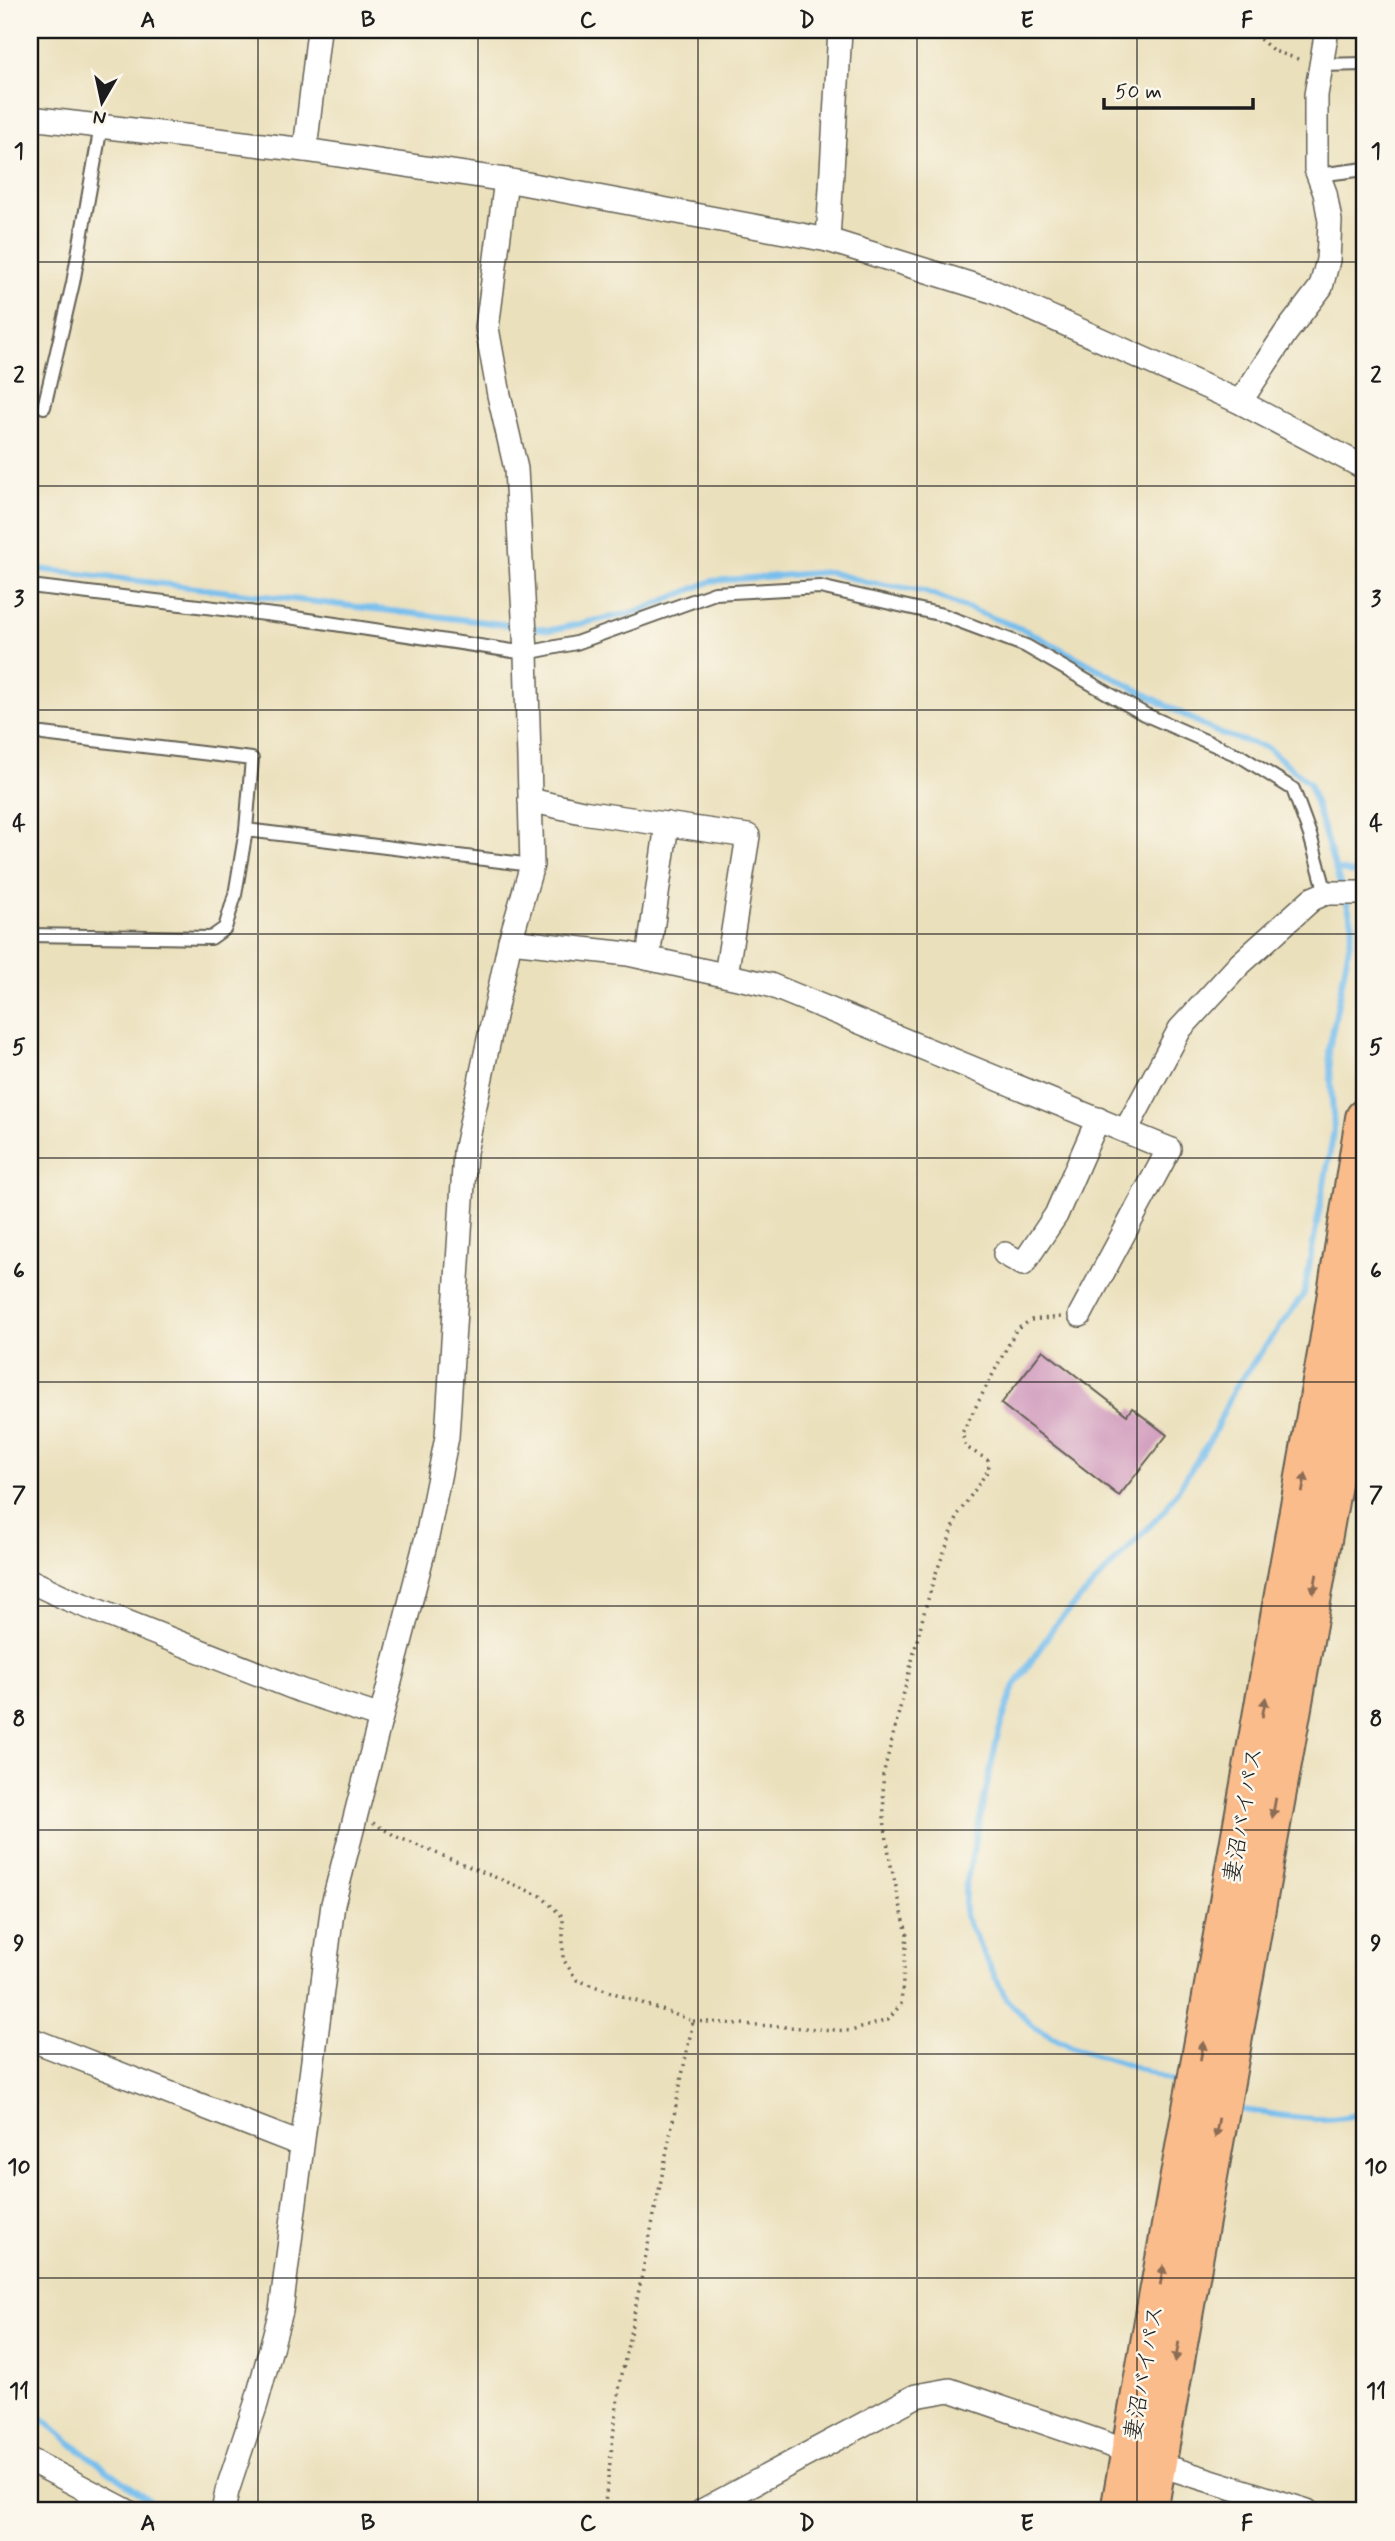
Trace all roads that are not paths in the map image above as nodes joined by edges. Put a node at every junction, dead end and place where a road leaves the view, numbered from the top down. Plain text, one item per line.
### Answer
1 (319, 30) edge
2 (840, 30) edge
3 (1327, 30) edge
4 (1365, 64) edge
5 (1320, 65) junction
6 (30, 118) edge
7 (101, 126) junction
8 (305, 150) junction
9 (1365, 169) edge
10 (1318, 175) junction
11 (506, 180) junction
12 (828, 240) junction
13 (1240, 402) junction
14 (44, 407) dead end
15 (1365, 468) edge
16 (30, 586) edge
17 (526, 653) junction
18 (43, 734) dead end
19 (530, 800) junction
20 (667, 824) junction
21 (246, 830) junction
22 (532, 865) junction
23 (1328, 893) junction
24 (1361, 893) edge
25 (30, 935) edge
26 (510, 941) junction
27 (648, 958) junction
28 (726, 975) junction
29 (1365, 1118) edge
30 (1098, 1119) junction
31 (1126, 1130) junction
32 (1005, 1254) dead end
33 (1365, 1300) edge
34 (1080, 1315) road end
35 (30, 1581) edge
36 (381, 1717) junction
37 (30, 2039) edge
38 (300, 2144) junction
39 (1144, 2458) junction
40 (30, 2460) edge
41 (127, 2511) edge
42 (223, 2511) edge
43 (702, 2511) edge
44 (1120, 2511) edge
45 (1148, 2511) edge
46 (1307, 2511) edge

1 - 8 street
2 - 12 street
3 - 5 street
4 - 5 lane
5 - 10 street
6 - 7 street
7 - 8 street
7 - 14 lane
8 - 11 street
9 - 10 lane
10 - 13 street
11 - 12 street
11 - 17 street
12 - 13 street
13 - 15 street
16 - 17 lane
17 - 19 street
17 - 23 lane
18 - 21 lane
19 - 20 street
19 - 22 street
20 - 27 street
20 - 28 street
21 - 22 lane
21 - 25 lane
22 - 26 street
23 - 24 street
23 - 31 street
26 - 27 street
26 - 36 street
27 - 28 street
28 - 30 street
39 -> 29 highway, 妻沼バイパス
30 - 31 street
30 - 32 street
31 - 34 street
33 -> 39 highway, 妻沼バイパス
35 - 36 street
36 - 38 street
37 - 38 street
38 - 42 street
39 - 43 street
39 - 44 highway, 妻沼バイパス
39 - 45 highway, 妻沼バイパス
39 - 46 street
40 - 41 street

